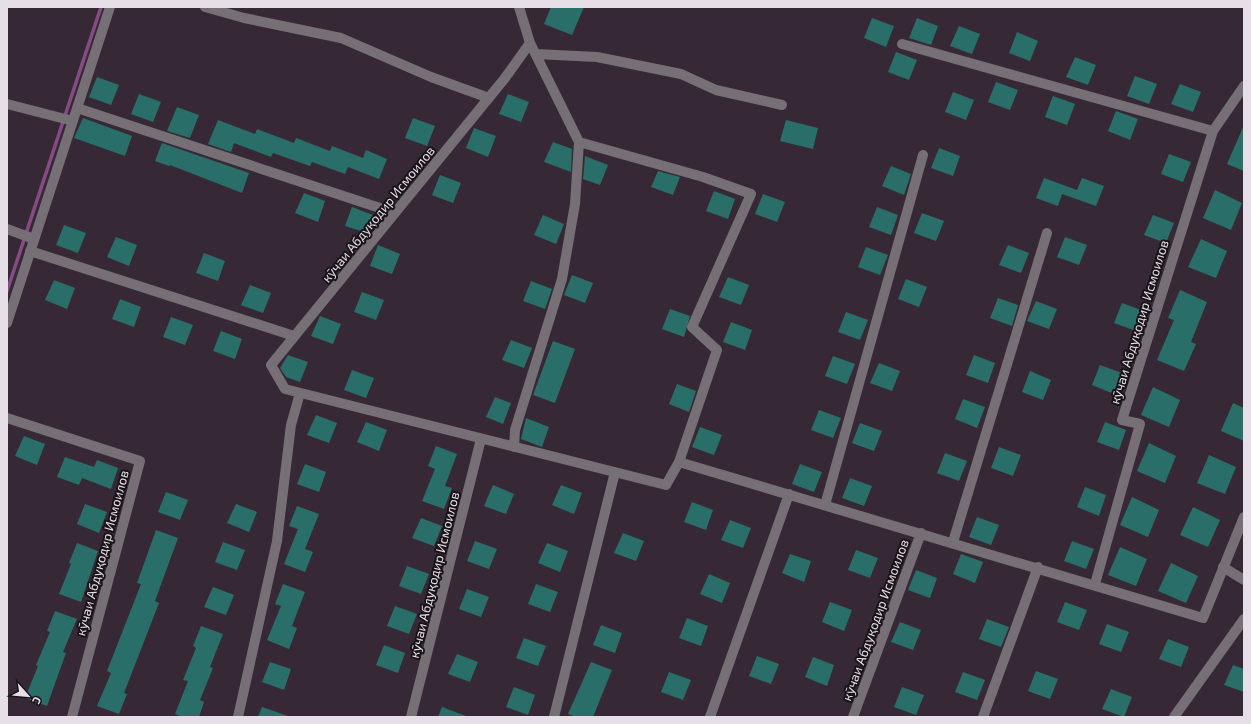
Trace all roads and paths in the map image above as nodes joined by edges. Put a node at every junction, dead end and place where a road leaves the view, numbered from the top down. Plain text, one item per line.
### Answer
1 (110, 7) edge
2 (205, 7) edge
3 (519, 7) edge
4 (530, 43) junction
5 (902, 44) dead end
6 (536, 54) junction
7 (1244, 86) edge
8 (489, 98) junction
9 (7, 104) edge
10 (782, 105) dead end
11 (77, 108) junction
12 (67, 119) junction
13 (1213, 131) junction
14 (579, 142) junction
15 (923, 155) dead end
16 (395, 213) junction
17 (7, 229) edge
18 (1047, 232) dead end
19 (34, 239) junction
20 (30, 251) junction
21 (7, 323) edge
22 (294, 336) junction
23 (300, 393) junction
24 (7, 418) edge
25 (481, 439) junction
26 (514, 447) junction
27 (679, 462) junction
28 (615, 472) junction
29 (789, 494) junction
30 (825, 505) junction
31 (1244, 517) edge
32 (921, 533) junction
33 (953, 542) junction
34 (1223, 566) junction
35 (1038, 568) junction
36 (1244, 580) edge
37 (1095, 584) junction
38 (1244, 619) edge
39 (72, 717) edge
40 (238, 717) edge
41 (411, 717) edge
42 (554, 717) edge
43 (710, 717) edge
44 (853, 717) edge
45 (983, 717) edge
46 (1174, 717) edge

1 - 11 street
2 - 8 street
3 - 4 street
4 - 6 street
4 - 8 street, кӯчаи Абдуқодир Исмоилов
5 - 13 street
6 - 10 street
6 - 14 street
7 - 13 street, кӯчаи Абдуқодир Исмоилов
8 - 16 street, кӯчаи Абдуқодир Исмоилов
9 - 12 street
11 - 12 street
11 - 16 street
12 - 19 street
13 - 37 street, кӯчаи Абдуқодир Исмоилов
14 - 26 street
14 - 27 street, кӯчаи Абдуқодир Исмоилов
15 - 30 street
16 - 22 street, кӯчаи Абдуқодир Исмоилов
17 - 19 street
18 - 33 street
19 - 20 street
20 - 21 street
20 - 22 street
22 - 23 street, кӯчаи Абдуқодир Исмоилов
23 - 25 street, кӯчаи Абдуқодир Исмоилов
23 - 40 street
24 - 39 street, кӯчаи Абдуқодир Исмоилов
25 - 26 street, кӯчаи Абдуқодир Исмоилов
25 - 41 street, кӯчаи Абдуқодир Исмоилов
26 - 28 street, кӯчаи Абдуқодир Исмоилов
27 - 28 street, кӯчаи Абдуқодир Исмоилов
27 - 29 street, кӯчаи Абдуқодир Исмоилов
28 - 42 street
29 - 30 street, кӯчаи Абдуқодир Исмоилов
29 - 43 street
30 - 32 street, кӯчаи Абдуқодир Исмоилов
31 - 34 street
32 - 33 street, кӯчаи Абдуқодир Исмоилов
32 - 44 street, кӯчаи Абдуқодир Исмоилов
33 - 35 street, кӯчаи Абдуқодир Исмоилов
34 - 36 street
34 - 37 street, кӯчаи Абдуқодир Исмоилов
35 - 37 street, кӯчаи Абдуқодир Исмоилов
35 - 45 street
38 - 46 street

